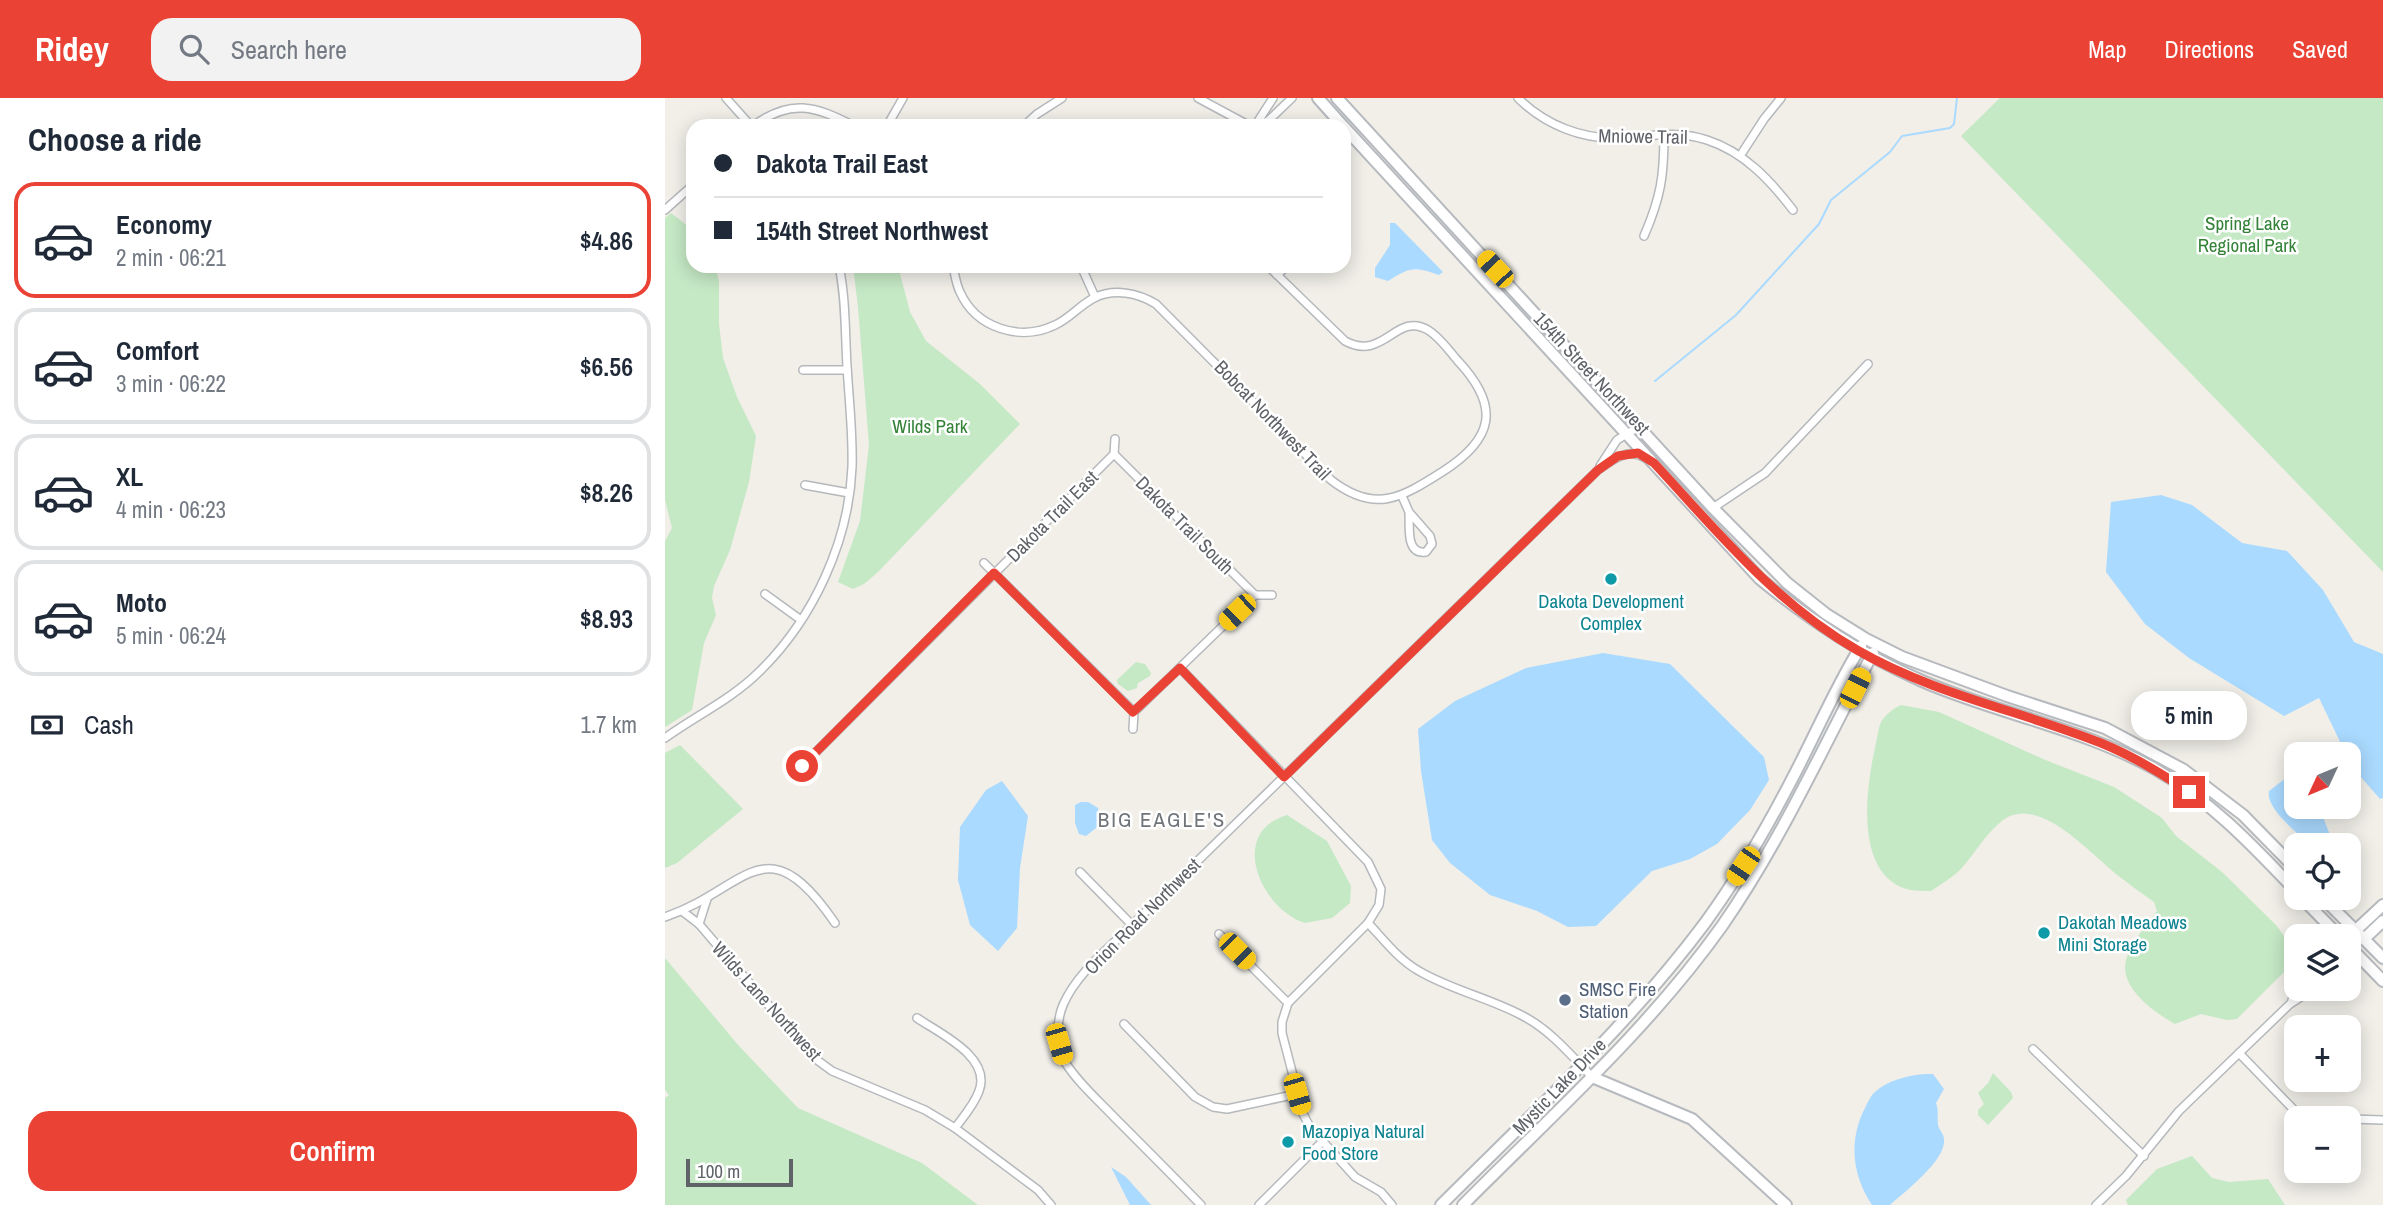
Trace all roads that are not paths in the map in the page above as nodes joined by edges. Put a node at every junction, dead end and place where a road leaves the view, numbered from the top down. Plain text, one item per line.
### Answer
1 (726, 98) edge
2 (808, 98) edge
3 (903, 98) edge
4 (1062, 98) edge
5 (1198, 98) edge
6 (1273, 98) edge
7 (1292, 98) edge
8 (1318, 98) edge
9 (1337, 98) edge
10 (1518, 98) edge
11 (1781, 98) edge
12 (807, 108) junction
13 (746, 119) edge
14 (762, 119) edge
15 (839, 119) edge
16 (891, 119) edge
17 (1032, 119) edge
18 (1237, 119) edge
19 (1260, 119) edge
20 (1270, 119) edge
21 (1338, 119) edge
22 (1664, 133) junction
23 (1351, 134) edge
24 (1741, 156) junction
25 (686, 191) edge
26 (665, 210) edge
27 (1793, 210) dead end
28 (1644, 236) dead end
29 (840, 273) edge
30 (955, 273) edge
31 (1084, 273) edge
32 (1277, 275) edge
33 (1095, 297) junction
34 (1868, 364) dead end
35 (803, 370) dead end
36 (847, 370) junction
37 (1641, 426) junction
38 (1627, 434) junction
39 (1115, 439) dead end
40 (1114, 454) junction
41 (1654, 463) junction
42 (1598, 470) junction
43 (805, 485) dead end
44 (849, 493) junction
45 (1402, 496) junction
46 (1713, 508) junction
47 (1409, 512) junction
48 (984, 563) dead end
49 (994, 573) junction
50 (765, 594) dead end
51 (1255, 595) junction
52 (1272, 595) dead end
53 (801, 620) junction
54 (1866, 639) junction
55 (1878, 645) junction
56 (1858, 651) junction
57 (1871, 657) junction
58 (1180, 668) junction
59 (1133, 712) junction
60 (1133, 729) dead end
61 (665, 738) edge
62 (802, 766) dead end
63 (1284, 777) junction
64 (2284, 857) edge
65 (1080, 872) dead end
66 (2284, 878) edge
67 (707, 899) junction
68 (2383, 905) edge
69 (2314, 910) edge
70 (2333, 910) edge
71 (683, 911) junction
72 (665, 917) edge
73 (2383, 921) edge
74 (835, 923) dead end
75 (1368, 923) junction
76 (699, 924) junction
77 (2327, 924) edge
78 (2344, 924) edge
79 (1132, 925) junction
80 (2361, 926) edge
81 (1219, 934) dead end
82 (2361, 938) edge
83 (2364, 939) junction
84 (2361, 941) edge
85 (2383, 958) edge
86 (2361, 960) edge
87 (2383, 981) edge
88 (2292, 1001) edge
89 (2295, 1001) edge
90 (1288, 1003) junction
91 (2290, 1004) junction
92 (917, 1018) dead end
93 (1123, 1024) dead end
94 (2033, 1049) dead end
95 (2239, 1053) junction
96 (1581, 1065) junction
97 (1592, 1077) junction
98 (1297, 1094) junction
99 (2290, 1106) edge
100 (2361, 1119) edge
101 (2383, 1120) edge
102 (955, 1128) junction
103 (1323, 1141) junction
104 (2144, 1156) junction
105 (1051, 1205) edge
106 (1202, 1205) edge
107 (1259, 1205) edge
108 (1392, 1205) edge
109 (1441, 1205) edge
110 (1463, 1205) edge
111 (1786, 1205) edge
112 (2096, 1205) edge

1 - 13 street
2 - 12 street
3 - 16 street
4 - 17 street
5 - 18 street
6 - 19 street
7 - 20 street
8 - 21 street, 154th Street Northwest
9 - 37 street, 154th Street Northwest
10 - 22 street, Mniowe Trail
11 - 24 street
12 - 14 street
12 - 15 street
22 - 24 street, Mniowe Trail
22 - 28 street
23 - 38 street, 154th Street Northwest
24 - 27 street, Mniowe Trail
25 - 26 street
29 - 36 street
30 - 33 street
31 - 33 street
32 - 45 street, Bobcat Northwest Trail
33 - 45 street, Bobcat Northwest Trail
34 - 46 street
35 - 36 street
36 - 44 street
37 - 38 street, Orion Road Northwest
37 - 46 street, 154th Street Northwest
38 - 41 street, 154th Street Northwest
38 - 42 street, Orion Road Northwest
39 - 40 street, Dakota Trail East
40 - 49 street, Dakota Trail East
40 - 51 street, Dakota Trail South
41 - 42 street, Orion Road Northwest
41 - 56 street, 154th Street Northwest
42 - 63 street, Orion Road Northwest
43 - 44 street
44 - 53 street
45 - 47 street
46 - 54 street, 154th Street Northwest
47 - 47 street
48 - 49 street
49 - 59 street
49 - 62 street, Dakota Trail East
50 - 53 street
51 - 52 street
51 - 58 street
53 - 61 street
54 - 55 street, 154th Street Northwest
54 - 56 street, Mystic Lake Drive
55 - 57 street, Mystic Lake Drive
55 - 64 street, 154th Street Northwest
56 - 57 street, 154th Street Northwest
56 - 96 street, Mystic Lake Drive
57 - 66 street, 154th Street Northwest
57 - 97 street, Mystic Lake Drive
58 - 59 street
58 - 63 street
59 - 60 street
63 - 75 street
63 - 79 street, Orion Road Northwest
65 - 79 street
67 - 71 street
67 - 74 street
67 - 76 street, Wilds Lane Northwest
68 - 80 street
69 - 77 street
70 - 78 street
71 - 72 street
71 - 76 street, Wilds Lane Northwest
73 - 83 street
75 - 90 street
75 - 96 street
76 - 102 street, Wilds Lane Northwest
79 - 106 street, Orion Road Northwest
81 - 90 street
82 - 83 street
83 - 84 street
83 - 85 street
86 - 87 street
88 - 91 street
89 - 91 street
90 - 98 street
91 - 95 street
92 - 102 street
93 - 98 street
94 - 104 street
95 - 99 street
95 - 104 street
96 - 97 street
96 - 109 street, Mystic Lake Drive
97 - 110 street, Mystic Lake Drive
97 - 111 street
98 - 103 street
100 - 101 street
102 - 105 street, Wilds Lane Northwest
103 - 107 street
103 - 108 street
104 - 112 street

